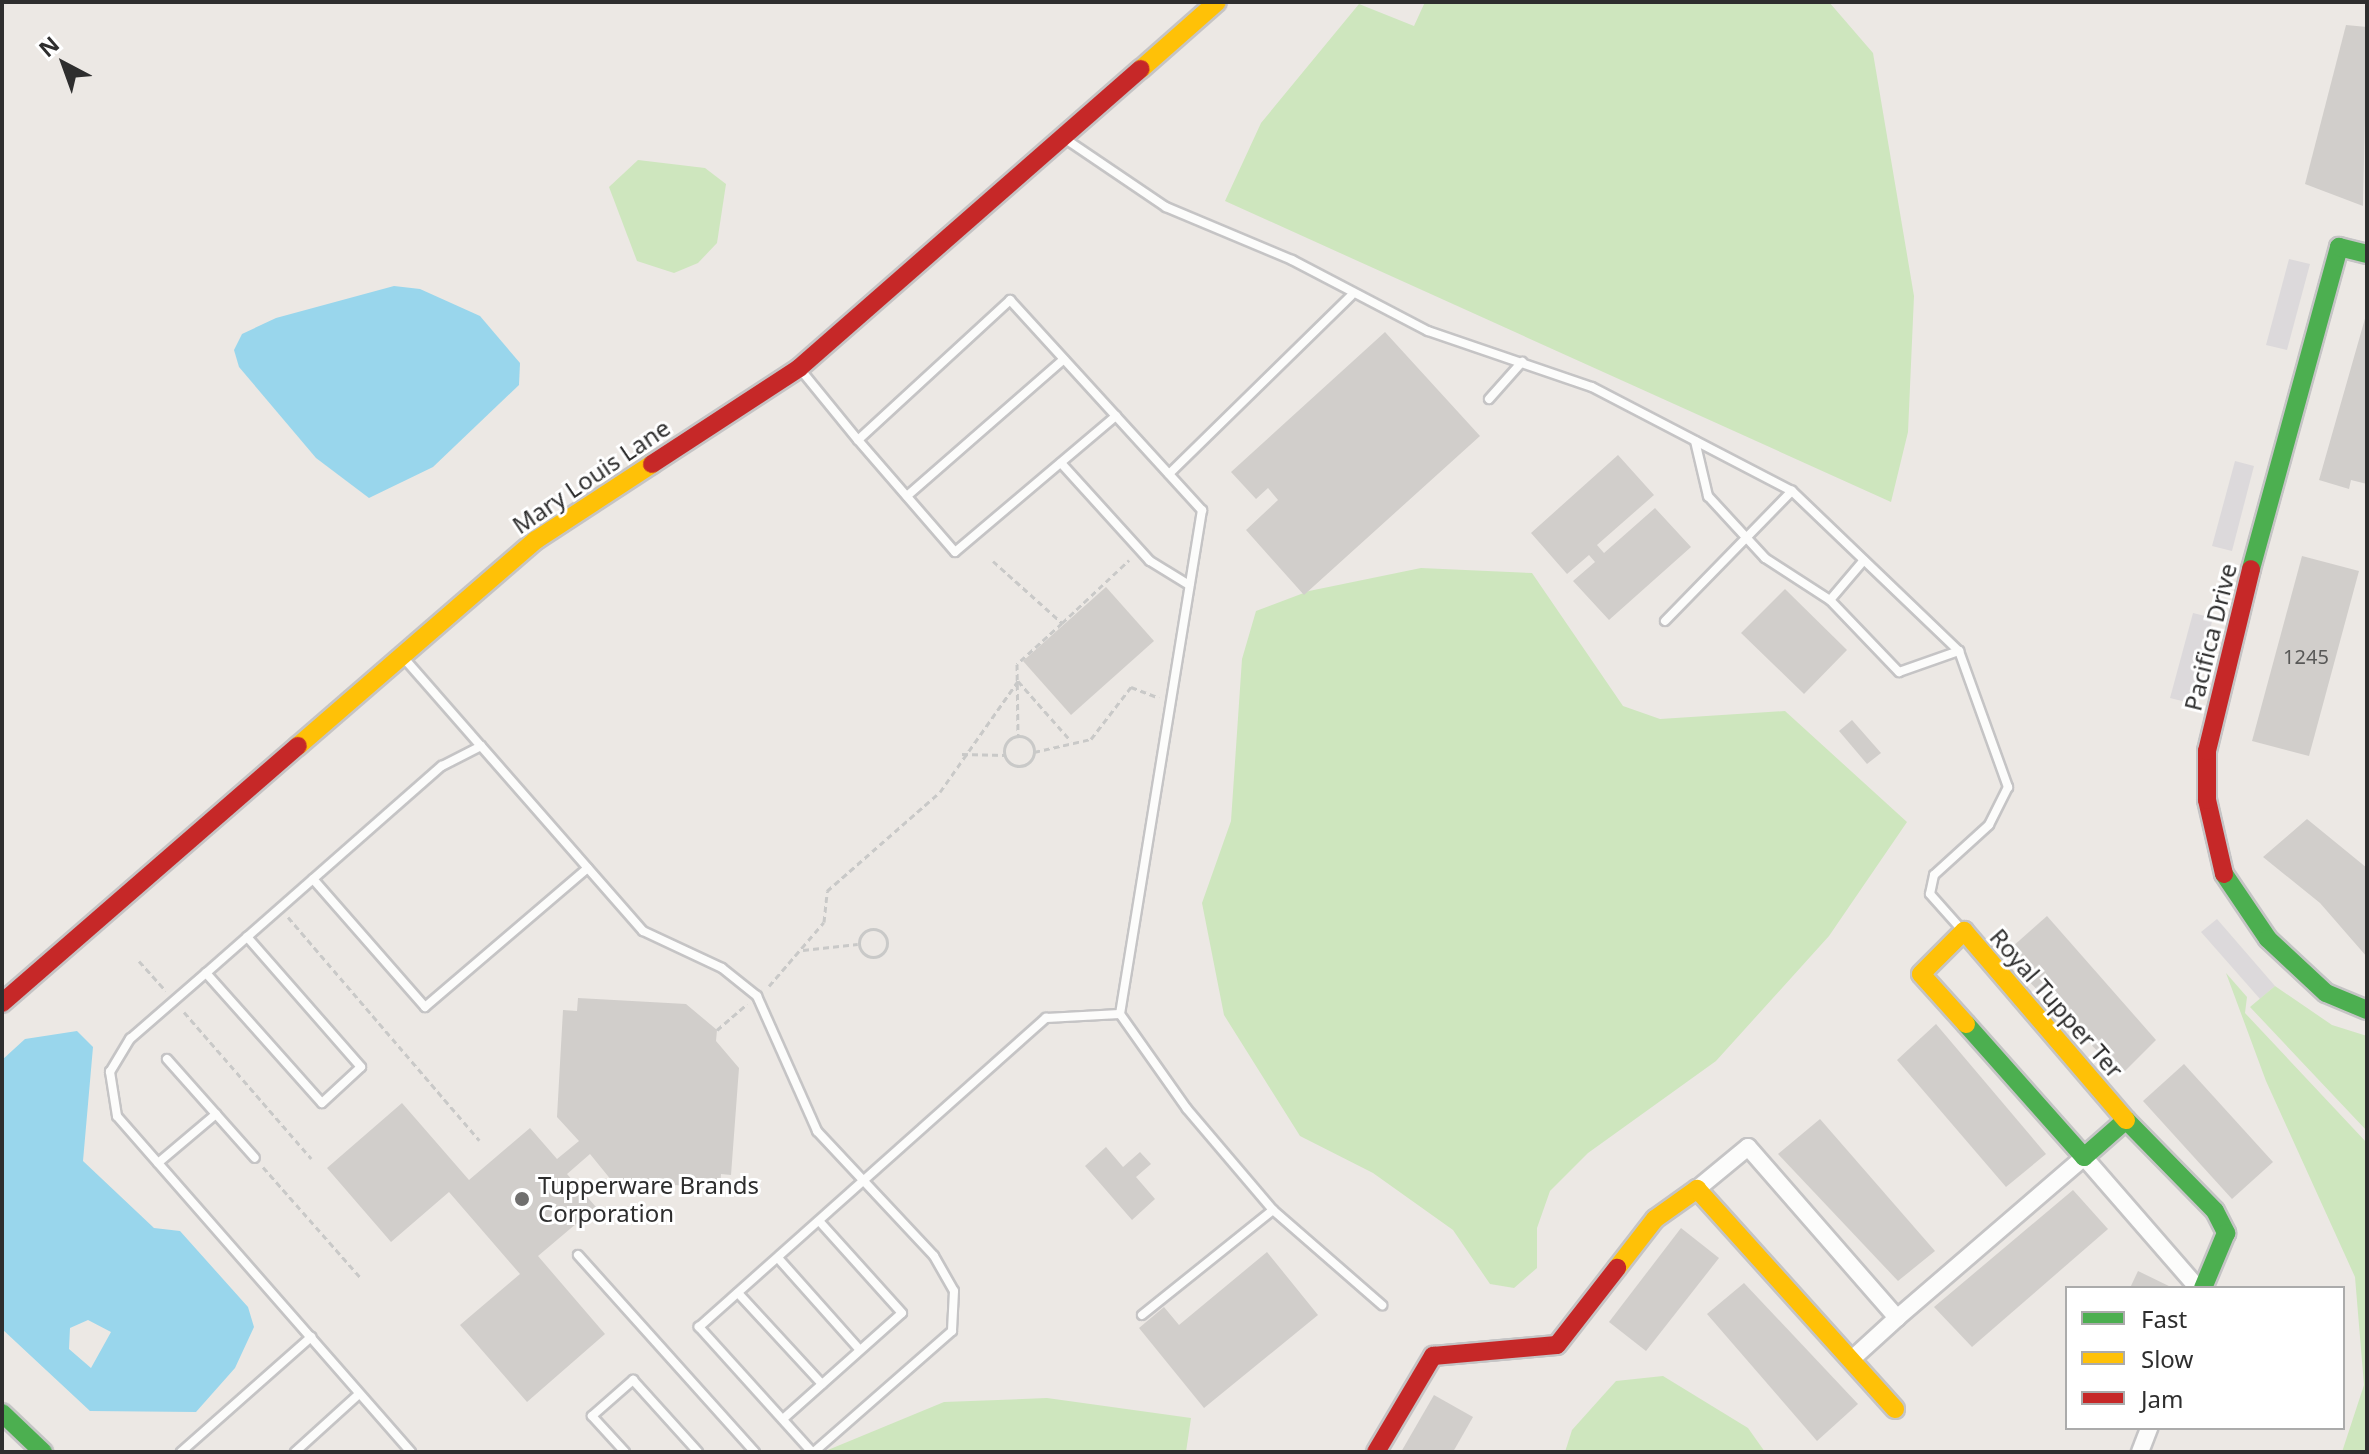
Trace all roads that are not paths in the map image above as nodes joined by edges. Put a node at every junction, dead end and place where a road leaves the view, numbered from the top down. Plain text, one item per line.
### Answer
1 (1217, 2) edge
2 (1063, 137) junction
3 (2367, 254) edge
4 (1351, 296) junction
5 (1064, 359) junction
6 (1522, 362) junction
7 (799, 368) junction
8 (1489, 399) dead end
9 (1116, 416) junction
10 (858, 440) junction
11 (1695, 441) junction
12 (1061, 463) junction
13 (1169, 474) junction
14 (1792, 491) junction
15 (907, 496) junction
16 (1748, 542) junction
17 (1864, 560) junction
18 (1189, 585) junction
19 (1830, 600) junction
20 (1665, 621) dead end
21 (1959, 651) junction
22 (402, 656) junction
23 (481, 746) junction
24 (588, 868) junction
25 (313, 879) junction
26 (1964, 931) junction
27 (247, 937) junction
28 (206, 973) junction
29 (2, 1003) edge
30 (2367, 1010) edge
31 (1120, 1014) junction
32 (167, 1059) dead end
33 (216, 1114) junction
34 (2126, 1120) junction
35 (2084, 1157) junction
36 (255, 1158) road end
37 (158, 1163) junction
38 (865, 1182) junction
39 (1697, 1189) junction
40 (1273, 1210) junction
41 (820, 1222) junction
42 (578, 1255) dead end
43 (778, 1258) junction
44 (2198, 1286) edge
45 (2201, 1286) edge
46 (738, 1293) junction
47 (1382, 1305) dead end
48 (1142, 1315) dead end
49 (1897, 1318) junction
50 (311, 1337) junction
51 (860, 1350) junction
52 (1852, 1359) junction
53 (822, 1384) junction
54 (359, 1394) junction
55 (1895, 1409) dead end
56 (2, 1413) edge
57 (783, 1419) junction
58 (2148, 1430) edge
59 (43, 1452) edge
60 (181, 1452) edge
61 (295, 1452) edge
62 (411, 1452) edge
63 (625, 1452) edge
64 (698, 1452) edge
65 (755, 1452) edge
66 (813, 1452) edge
67 (1376, 1452) edge
68 (2140, 1452) edge

1 - 2 street, Mary Louis Lane
2 - 4 lane
2 - 7 street, Mary Louis Lane
3 - 30 street, Pacifica Drive
4 - 6 lane
4 - 13 lane
5 - 9 lane
5 - 10 lane
5 - 15 lane
6 - 8 lane
6 - 11 lane
7 - 10 lane
7 - 22 street, Mary Louis Lane
9 - 12 lane
9 - 13 lane
10 - 15 lane
11 - 14 lane
11 - 16 lane
12 - 15 lane
12 - 18 lane
13 - 18 lane
14 - 16 lane
14 - 17 lane
16 - 19 lane
16 - 20 lane
17 - 19 lane
17 - 21 lane
18 - 31 lane
19 - 21 lane
21 - 26 lane
22 - 23 lane
22 - 29 street, Mary Louis Lane
23 - 24 lane
23 - 25 lane
24 - 25 lane
24 - 38 lane
25 - 27 lane
26 - 34 street, Royal Tupper Ter
26 - 35 street, Royal Tupper Ter
27 - 28 lane
27 - 28 lane
28 - 37 lane
31 - 38 lane
31 - 40 lane
32 - 33 lane
33 - 36 lane
33 - 37 lane
34 - 35 street
34 - 45 street, Royal Tupper Ter
35 - 44 street, Royal Tupper Ter
35 - 49 street
37 - 50 lane
38 - 41 lane
38 - 66 lane
39 - 49 street
39 - 52 street
39 - 67 street
40 - 47 lane
40 - 48 lane
41 - 43 lane
41 - 51 lane
42 - 65 lane
43 - 46 lane
43 - 51 lane
46 - 53 lane
46 - 57 lane
49 - 52 street
50 - 54 lane
50 - 60 lane
51 - 53 lane
52 - 55 street
53 - 57 lane
54 - 61 lane
54 - 62 lane
56 - 59 street
57 - 66 lane
58 - 68 street
63 - 64 lane

